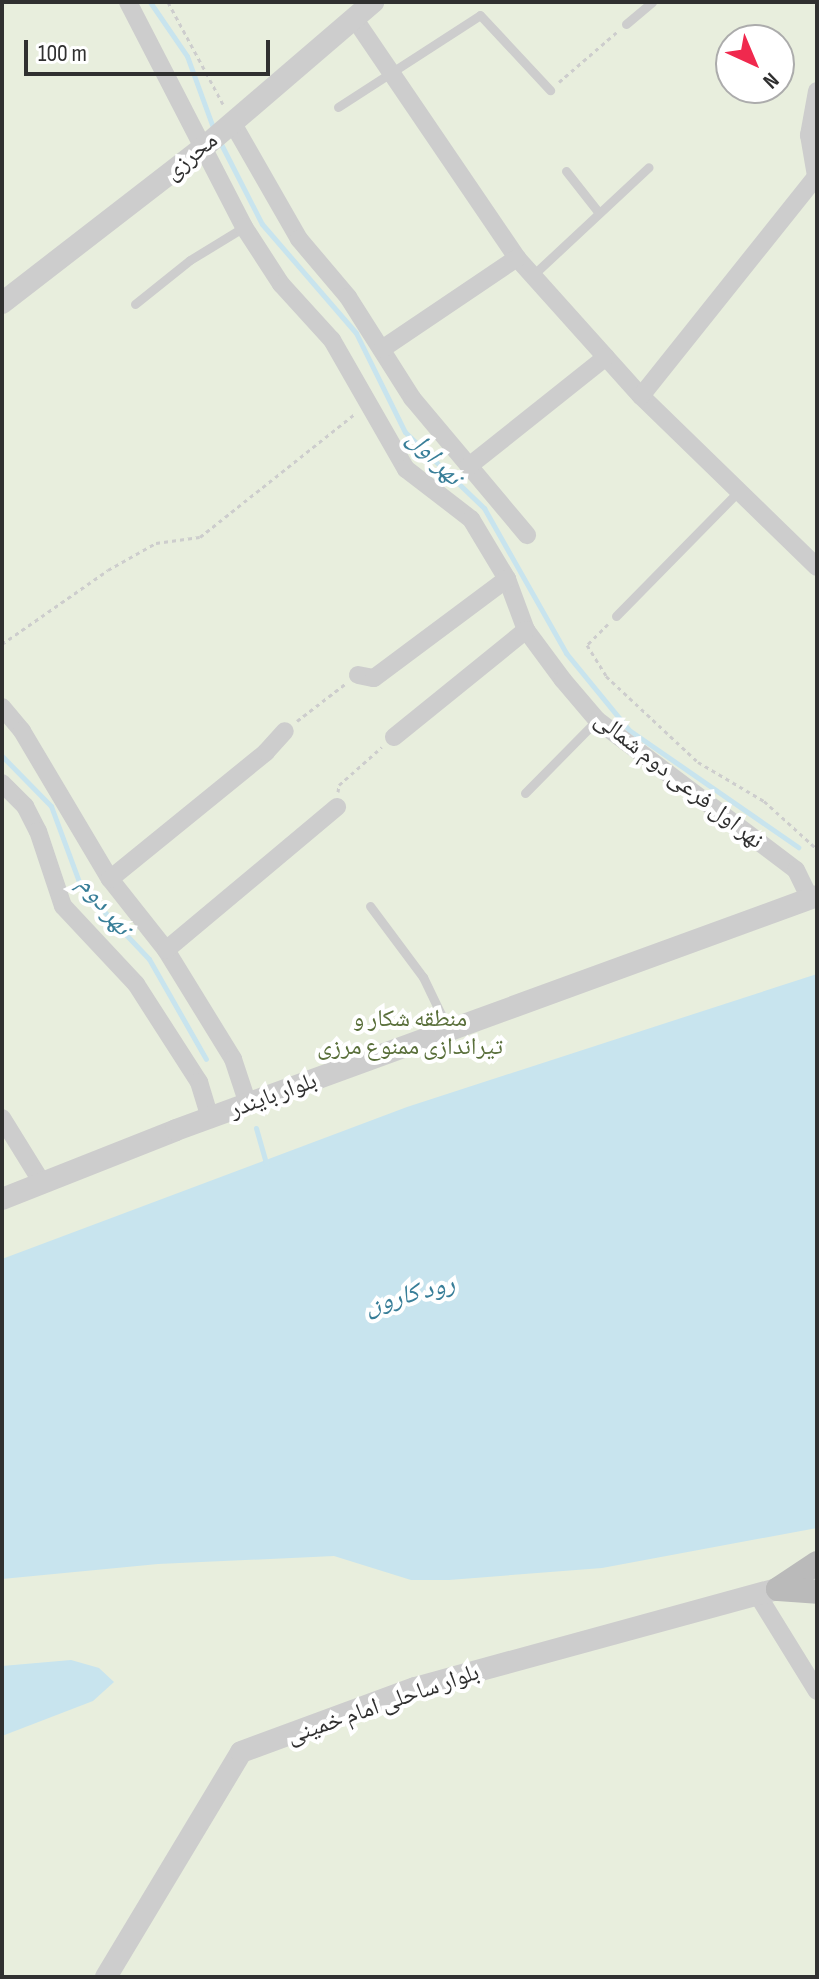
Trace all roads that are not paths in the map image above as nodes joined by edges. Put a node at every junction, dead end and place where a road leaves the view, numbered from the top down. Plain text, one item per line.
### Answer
1 (128, 2) edge
2 (373, 2) edge
3 (652, 2) edge
4 (354, 18) junction
5 (626, 24) road end
6 (391, 72) junction
7 (550, 90) road end
8 (817, 91) edge
9 (338, 107) dead end
10 (218, 135) junction
11 (649, 167) dead end
12 (566, 171) dead end
13 (816, 180) edge
14 (599, 213) junction
15 (244, 227) junction
16 (517, 258) junction
17 (533, 275) junction
18 (2, 303) edge
19 (135, 304) dead end
20 (382, 349) junction
21 (606, 357) junction
22 (641, 396) junction
23 (469, 466) junction
24 (738, 492) junction
25 (527, 535) dead end
26 (817, 567) edge
27 (507, 579) junction
28 (616, 616) road end
29 (526, 630) junction
30 (358, 675) road end
31 (2, 707) edge
32 (597, 720) junction
33 (285, 731) road end
34 (394, 737) road end
35 (2, 783) edge
36 (525, 793) dead end
37 (337, 807) road end
38 (110, 879) junction
39 (814, 898) edge
40 (370, 906) dead end
41 (166, 950) junction
42 (449, 1031) junction
43 (248, 1104) junction
44 (2, 1118) edge
45 (210, 1118) junction
46 (41, 1181) junction
47 (2, 1199) edge
48 (817, 1563) edge
49 (768, 1591) junction
50 (817, 1592) edge
51 (817, 1691) edge
52 (106, 1977) edge

1 - 10 street
2 - 4 street, محرزی
3 - 5 lane
4 - 6 street
4 - 10 street, محرزی
6 - 7 lane
6 - 9 lane
6 - 16 street
8 - 13 street
10 - 15 street, نهر اول فرعی دوم شمالی
10 - 18 street, محرزی
10 - 20 street
11 - 14 lane
12 - 14 lane
13 - 22 street
14 - 17 lane
15 - 19 lane
15 - 27 street, نهر اول فرعی دوم شمالی
16 - 17 street
16 - 20 street
17 - 21 street
20 - 23 street
21 - 22 street
21 - 23 street
22 - 24 street
23 - 25 street
24 - 26 street
24 - 28 lane
27 - 29 street, نهر اول فرعی دوم شمالی
27 - 30 street
29 - 32 street, نهر اول فرعی دوم شمالی
29 - 34 street
31 - 38 street
32 - 36 lane
32 - 39 street, نهر اول فرعی دوم شمالی
33 - 38 street
35 - 45 street
37 - 41 street
38 - 41 street
39 - 42 street, بلوار بایندر
40 - 42 lane
41 - 43 street
42 - 43 street, بلوار بایندر
43 - 45 street, بلوار بایندر
44 - 46 street
45 - 46 street, بلوار بایندر
46 - 47 street, بلوار بایندر
48 - 49 main road, بلوار ساحلی امام خمینی
49 - 50 main road, بلوار ساحلی امام خمینی
49 - 51 street
49 - 52 street, بلوار ساحلی امام خمینی

